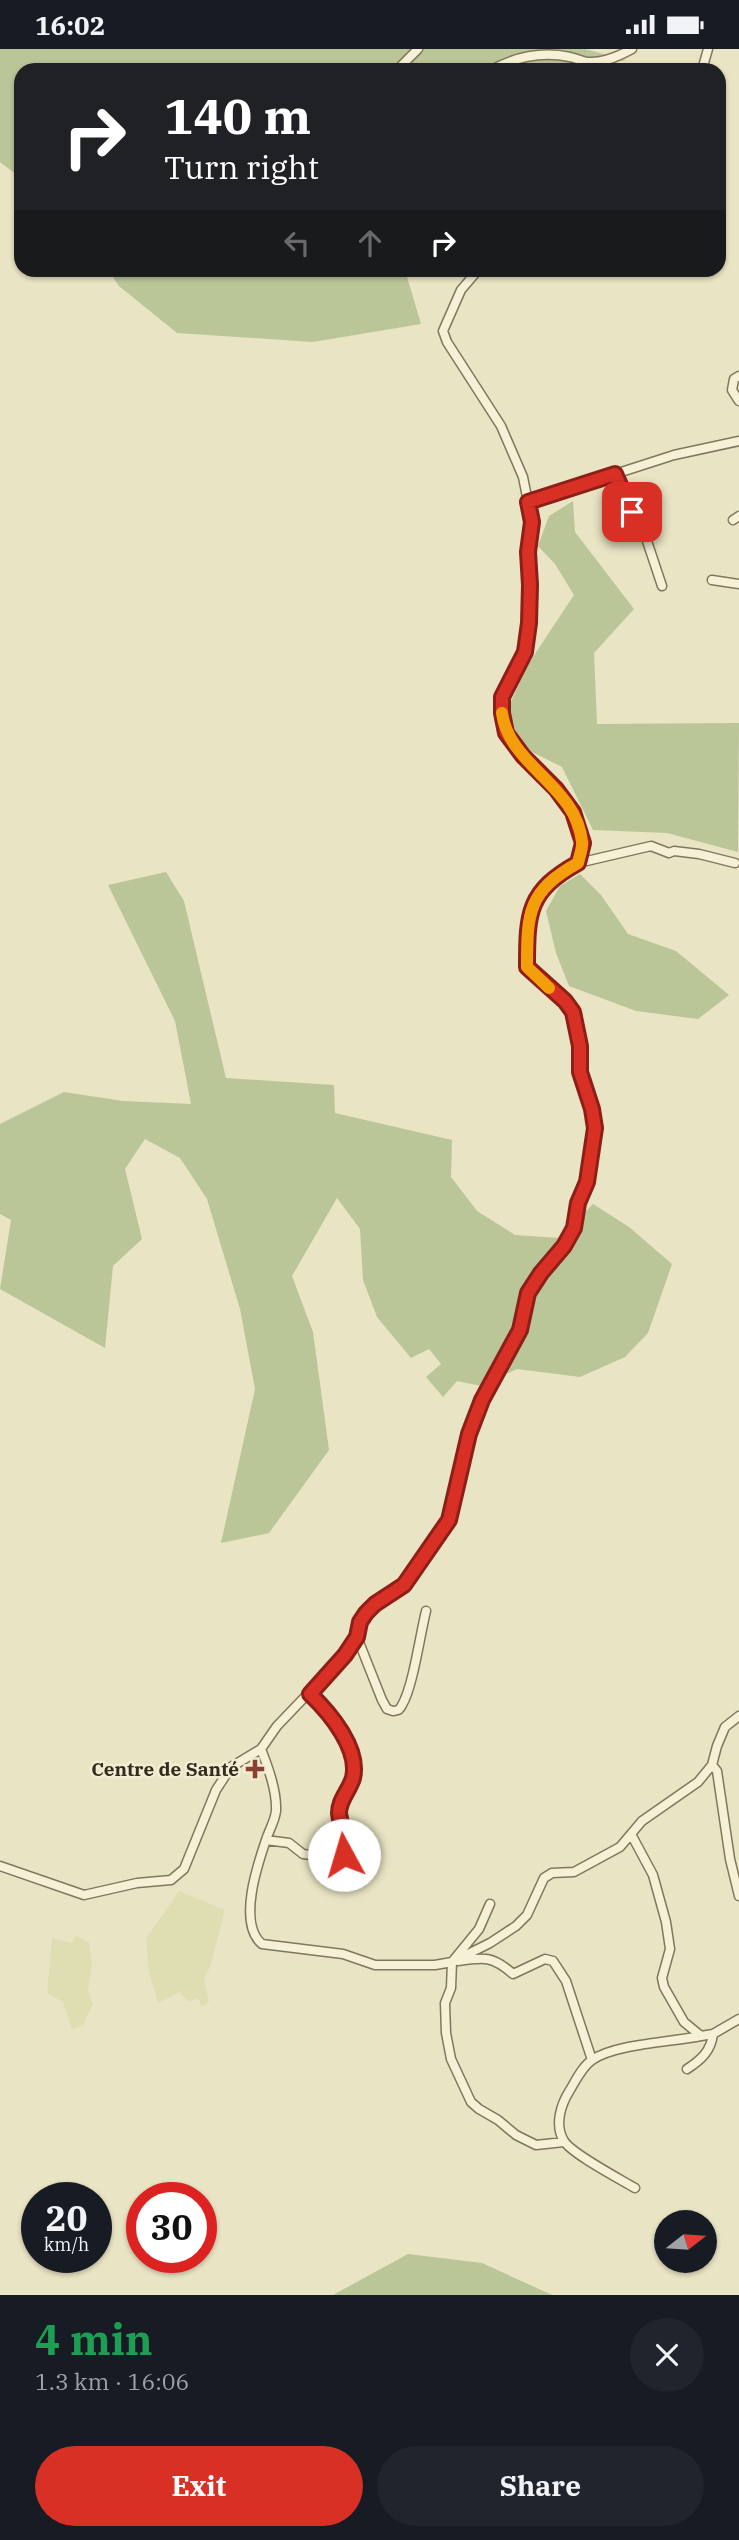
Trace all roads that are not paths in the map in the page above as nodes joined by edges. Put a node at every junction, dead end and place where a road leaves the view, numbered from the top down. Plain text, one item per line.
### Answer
1 (418, 49) edge
2 (632, 49) edge
3 (404, 63) edge
4 (504, 63) edge
5 (588, 63) edge
6 (588, 63) edge
7 (472, 277) edge
8 (739, 376) edge
9 (739, 401) edge
10 (739, 441) edge
11 (615, 474) junction
12 (528, 502) junction
13 (712, 580) dead end
14 (739, 584) edge
15 (662, 586) dead end
16 (578, 863) junction
17 (735, 863) dead end
18 (426, 1611) dead end
19 (357, 1637) junction
20 (310, 1694) junction
21 (739, 1716) edge
22 (261, 1749) junction
23 (712, 1765) junction
24 (631, 1834) junction
25 (266, 1840) junction
26 (735, 1858) edge
27 (0, 1866) edge
28 (739, 1896) edge
29 (490, 1904) dead end
30 (452, 1962) junction
31 (739, 2019) edge
32 (713, 2034) junction
33 (701, 2036) junction
34 (592, 2060) junction
35 (687, 2069) dead end
36 (564, 2142) junction
37 (635, 2188) dead end

1 - 3 street
2 - 5 street
4 - 6 street
7 - 12 street
8 - 9 street
10 - 11 street
11 - 12 street
11 - 15 street
12 - 16 street
13 - 14 street
16 - 17 street
16 - 19 street
18 - 19 street
19 - 20 street
20 - 22 street
20 - 25 street
21 - 23 street
22 - 25 street
22 - 27 street
23 - 24 street
23 - 26 street
24 - 30 street
24 - 33 street
25 - 30 street
26 - 28 street
29 - 30 street
30 - 34 street
30 - 36 street
31 - 32 street
32 - 33 street
32 - 35 street
33 - 34 street
34 - 36 street
36 - 37 street

